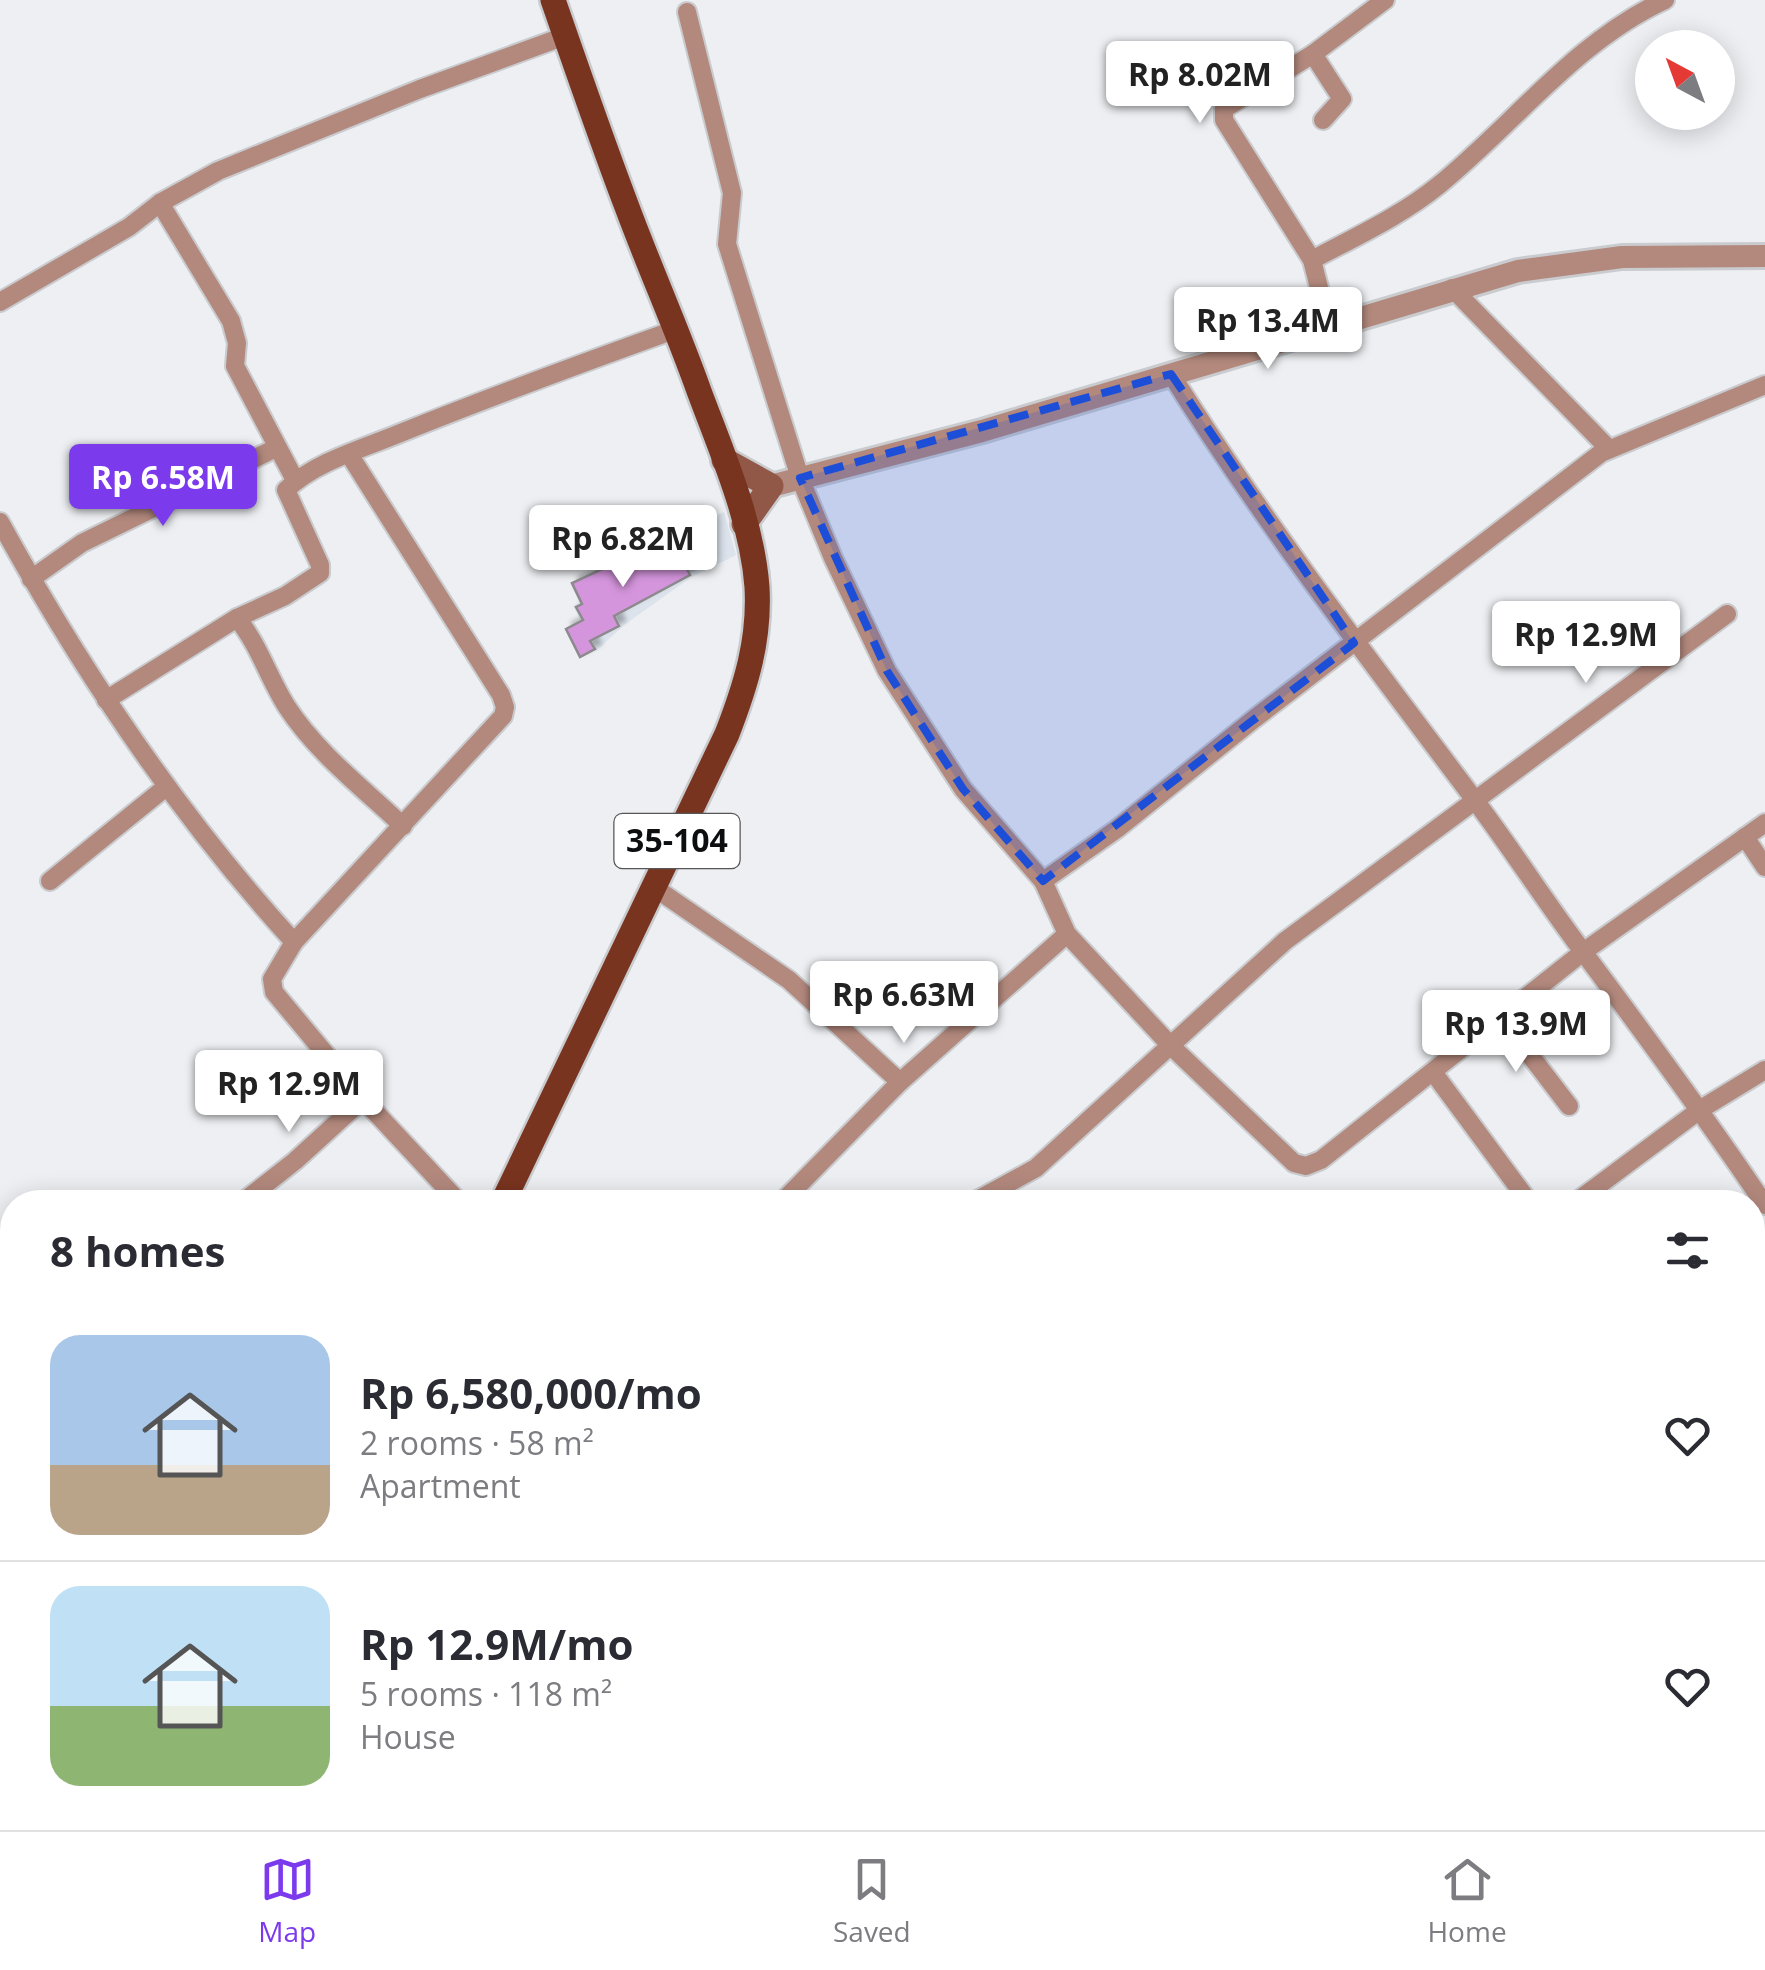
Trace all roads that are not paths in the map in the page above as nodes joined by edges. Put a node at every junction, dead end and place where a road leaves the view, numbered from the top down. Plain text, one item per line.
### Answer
1 (553, 0) edge
2 (1386, 0) edge
3 (1665, 0) edge
4 (687, 12) dead end
5 (566, 36) junction
6 (1313, 54) junction
7 (1323, 120) dead end
8 (160, 203) junction
9 (1765, 256) edge
10 (1312, 260) junction
11 (1452, 288) junction
12 (0, 302) edge
13 (1329, 327) junction
14 (677, 330) junction
15 (1171, 374) junction
16 (1765, 386) edge
17 (276, 448) junction
18 (1609, 449) junction
19 (349, 454) junction
20 (724, 460) junction
21 (800, 478) junction
22 (296, 480) junction
23 (771, 486) junction
24 (0, 522) edge
25 (744, 524) junction
26 (31, 579) junction
27 (1728, 614) dead end
28 (237, 618) junction
29 (1354, 642) junction
30 (106, 700) junction
31 (166, 788) junction
32 (1475, 800) junction
33 (1765, 823) edge
34 (403, 826) junction
35 (1745, 837) junction
36 (1765, 867) edge
37 (50, 881) dead end
38 (1043, 881) junction
39 (655, 888) junction
40 (1067, 934) junction
41 (294, 942) junction
42 (1583, 952) junction
43 (1500, 1016) junction
44 (1172, 1047) junction
45 (1765, 1070) edge
46 (1434, 1072) junction
47 (900, 1082) junction
48 (363, 1099) junction
49 (1569, 1106) dead end
50 (1701, 1109) junction
51 (259, 1190) edge
52 (448, 1190) edge
53 (509, 1190) edge
54 (794, 1190) edge
55 (996, 1190) edge
56 (1520, 1190) edge
57 (1592, 1190) edge
58 (1757, 1190) edge

1 - 5 main road, 35-104
2 - 6 street
3 - 10 street
4 - 21 street
5 - 8 street
5 - 14 main road, 35-104
6 - 7 street
6 - 10 street
8 - 12 street
8 - 17 street
9 - 11 street
10 - 13 street
11 - 13 street
11 - 18 street
13 - 15 street
14 - 19 street
14 - 20 main road, 35-104
15 - 21 street
15 - 29 street
16 - 18 street
17 - 22 street
17 - 26 street
18 - 29 street
19 - 22 street
19 - 34 street
20 - 23 main road
20 - 25 main road, 35-104
21 - 23 street
21 - 38 street
22 - 28 street
23 - 25 main road
24 - 26 street
25 - 39 main road, 35-104
26 - 30 street
27 - 32 street
28 - 30 street
28 - 34 street
29 - 32 street
29 - 38 street
30 - 31 street
31 - 37 street
31 - 41 street
32 - 42 street
32 - 44 street
33 - 35 street
34 - 41 street
35 - 36 street
35 - 42 street
38 - 40 street
39 - 47 street
39 - 53 main road, 35-104
40 - 44 street
40 - 47 street
41 - 48 street
42 - 43 street
42 - 50 street
43 - 46 street
43 - 49 street
44 - 46 street
44 - 55 street
45 - 50 street
46 - 56 street
47 - 54 street
48 - 51 street
48 - 52 street
50 - 57 street
50 - 58 street

